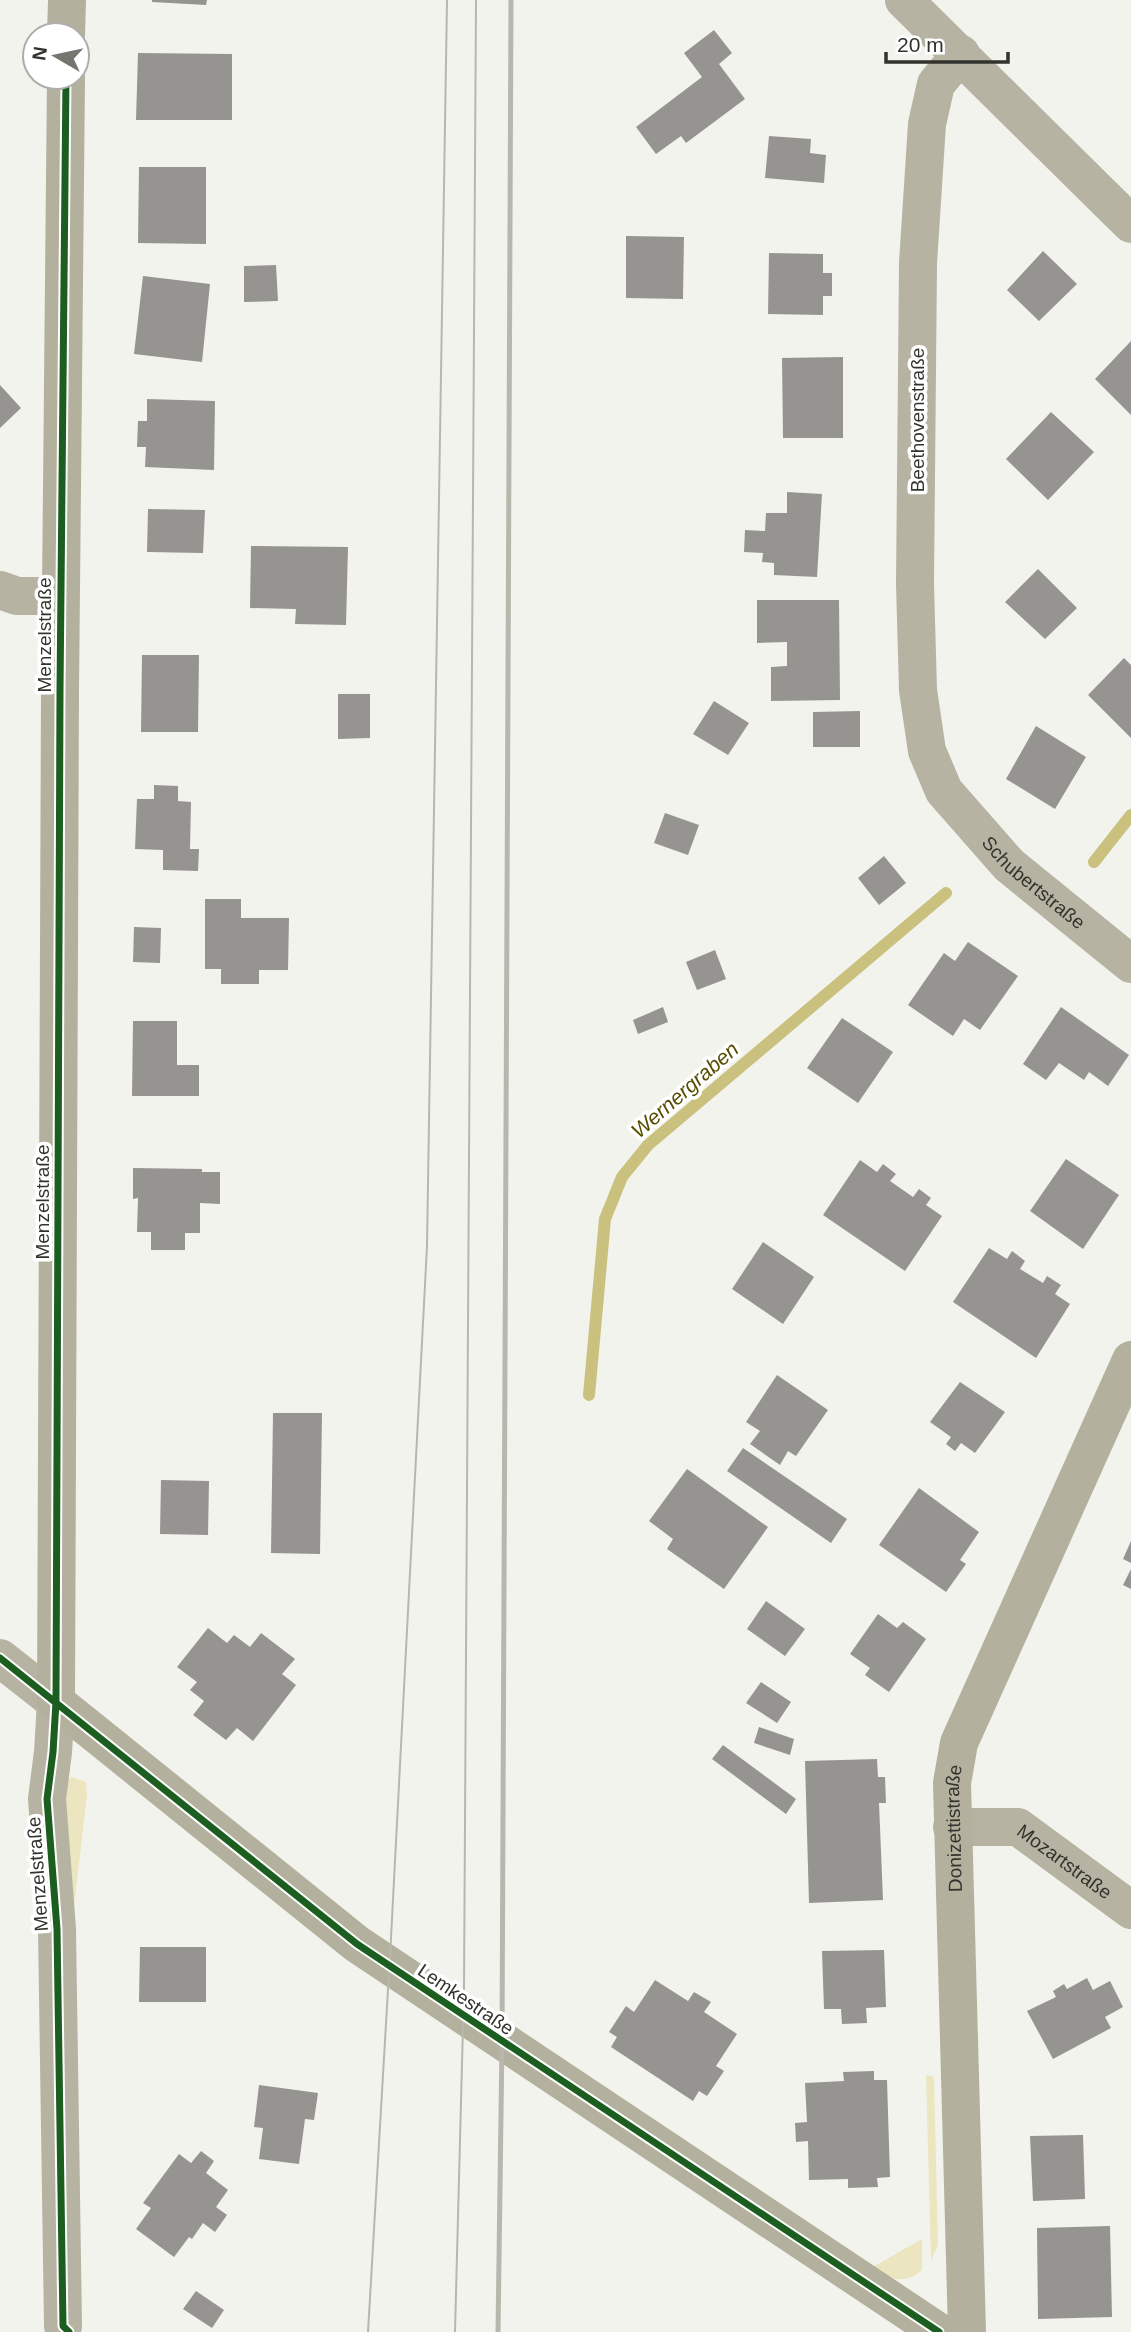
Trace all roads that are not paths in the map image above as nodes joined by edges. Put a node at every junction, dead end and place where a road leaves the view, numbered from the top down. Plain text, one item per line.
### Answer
1 (67, 0) edge
2 (904, 0) edge
3 (66, 21) edge
4 (961, 54) junction
5 (66, 91) edge
6 (1131, 224) edge
7 (0, 590) edge
8 (60, 596) junction
9 (944, 791) joint
10 (1131, 964) edge
11 (1131, 1360) edge
12 (0, 1658) edge
13 (56, 1702) junction
14 (952, 1827) junction
15 (1131, 1910) edge
16 (62, 2326) dead end
17 (939, 2332) edge
18 (967, 2332) edge

1 - 3 street
2 - 4 street
4 - 6 street
4 - 9 street, Beethovenstraße
5 - 8 street, Menzelstraße
7 - 8 street
8 - 13 street, Menzelstraße
9 - 10 street, Schubertstraße
11 - 14 street, Donizettistraße
12 - 13 street, Lemkestraße
13 - 16 street, Menzelstraße
13 - 17 street, Lemkestraße
14 - 15 street, Mozartstraße
14 - 18 street, Donizettistraße

